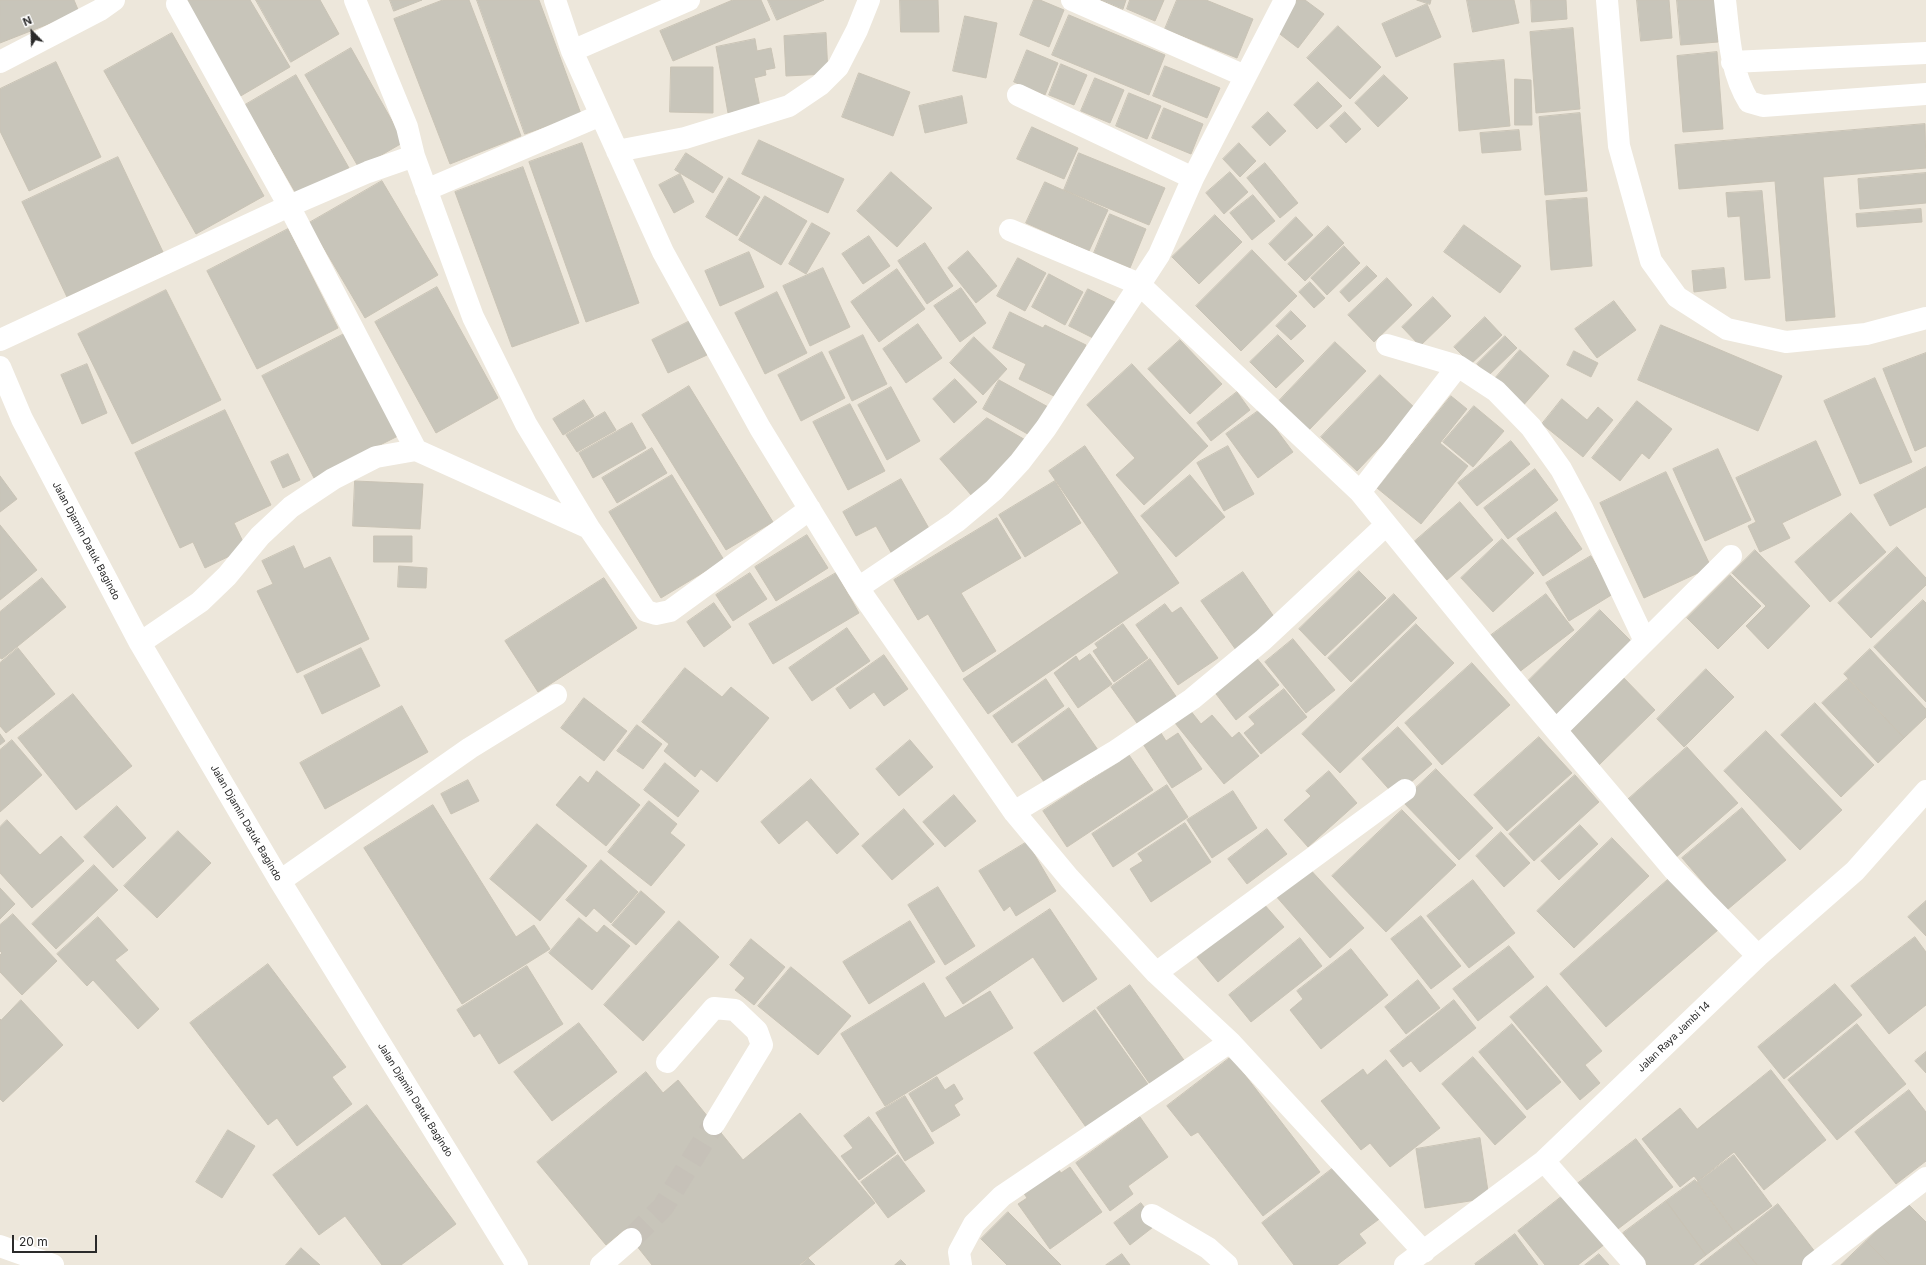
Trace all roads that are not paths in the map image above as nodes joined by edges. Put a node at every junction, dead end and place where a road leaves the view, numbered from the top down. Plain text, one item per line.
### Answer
1 (114, 0) edge
2 (355, 0) edge
3 (555, 0) edge
4 (689, 0) edge
5 (870, 0) edge
6 (1072, 0) edge
7 (1285, 0) edge
8 (1607, 0) edge
9 (1725, 0) edge
10 (177, 4) dead end
11 (572, 51) junction
12 (1926, 53) edge
13 (0, 62) edge
14 (1732, 62) junction
15 (1245, 76) junction
16 (1926, 94) edge
17 (1018, 95) dead end
18 (601, 115) junction
19 (617, 151) junction
20 (414, 156) junction
21 (1193, 178) junction
22 (426, 190) junction
23 (289, 206) junction
24 (1010, 230) dead end
25 (1139, 284) junction
26 (1926, 318) edge
27 (0, 340) edge
28 (1387, 345) dead end
29 (1458, 366) junction
30 (0, 367) edge
31 (416, 450) junction
32 (1360, 492) junction
33 (810, 509) junction
34 (1386, 525) junction
35 (589, 528) junction
36 (1731, 556) dead end
37 (858, 588) junction
38 (1645, 641) junction
39 (140, 643) junction
40 (556, 695) dead end
41 (1556, 730) junction
42 (1405, 790) dead end
43 (1926, 791) edge
44 (1014, 812) junction
45 (280, 881) junction
46 (1758, 956) junction
47 (1156, 973) junction
48 (1230, 1042) junction
49 (667, 1062) dead end
50 (714, 1124) tunnel mouth
51 (1544, 1161) junction
52 (1926, 1178) edge
53 (1152, 1214) dead end
54 (631, 1239) tunnel mouth
55 (0, 1246) edge
56 (1424, 1252) junction
57 (53, 1265) edge
58 (517, 1265) edge
59 (601, 1265) edge
60 (961, 1265) edge
61 (1227, 1265) edge
62 (1405, 1265) edge
63 (1635, 1265) edge
64 (1813, 1265) edge

1 - 13 street
2 - 20 street
3 - 11 street
4 - 11 street
5 - 19 street
6 - 15 street
7 - 15 street
8 - 26 street
9 - 14 street
10 - 23 street
11 - 18 street
12 - 14 street
14 - 16 street
15 - 21 street
17 - 21 street
18 - 19 street
18 - 22 street
19 - 33 street
20 - 22 street
20 - 23 street
21 - 25 street
22 - 35 street
23 - 27 street
23 - 31 street
24 - 25 street
25 - 32 street
25 - 37 street
28 - 29 street
29 - 32 street
29 - 38 street
30 - 39 street, Jalan Djamin Datuk Bagindo
31 - 35 street
31 - 39 street
32 - 34 street
33 - 35 street
33 - 37 street
34 - 41 street
34 - 44 street
36 - 38 street
37 - 44 street
38 - 41 street
39 - 45 street, Jalan Djamin Datuk Bagindo
40 - 45 street
41 - 46 street
42 - 47 street
43 - 46 street, Jalan Raya Jambi 14
44 - 47 street
45 - 58 street, Jalan Djamin Datuk Bagindo
46 - 51 street, Jalan Raya Jambi 14
47 - 48 street
48 - 56 street
48 - 60 street
49 - 50 street
51 - 56 street, Jalan Raya Jambi 14
51 - 63 street
52 - 64 street
53 - 61 street
54 - 59 street
55 - 57 street
56 - 62 street, Jalan Raya Jambi 14

